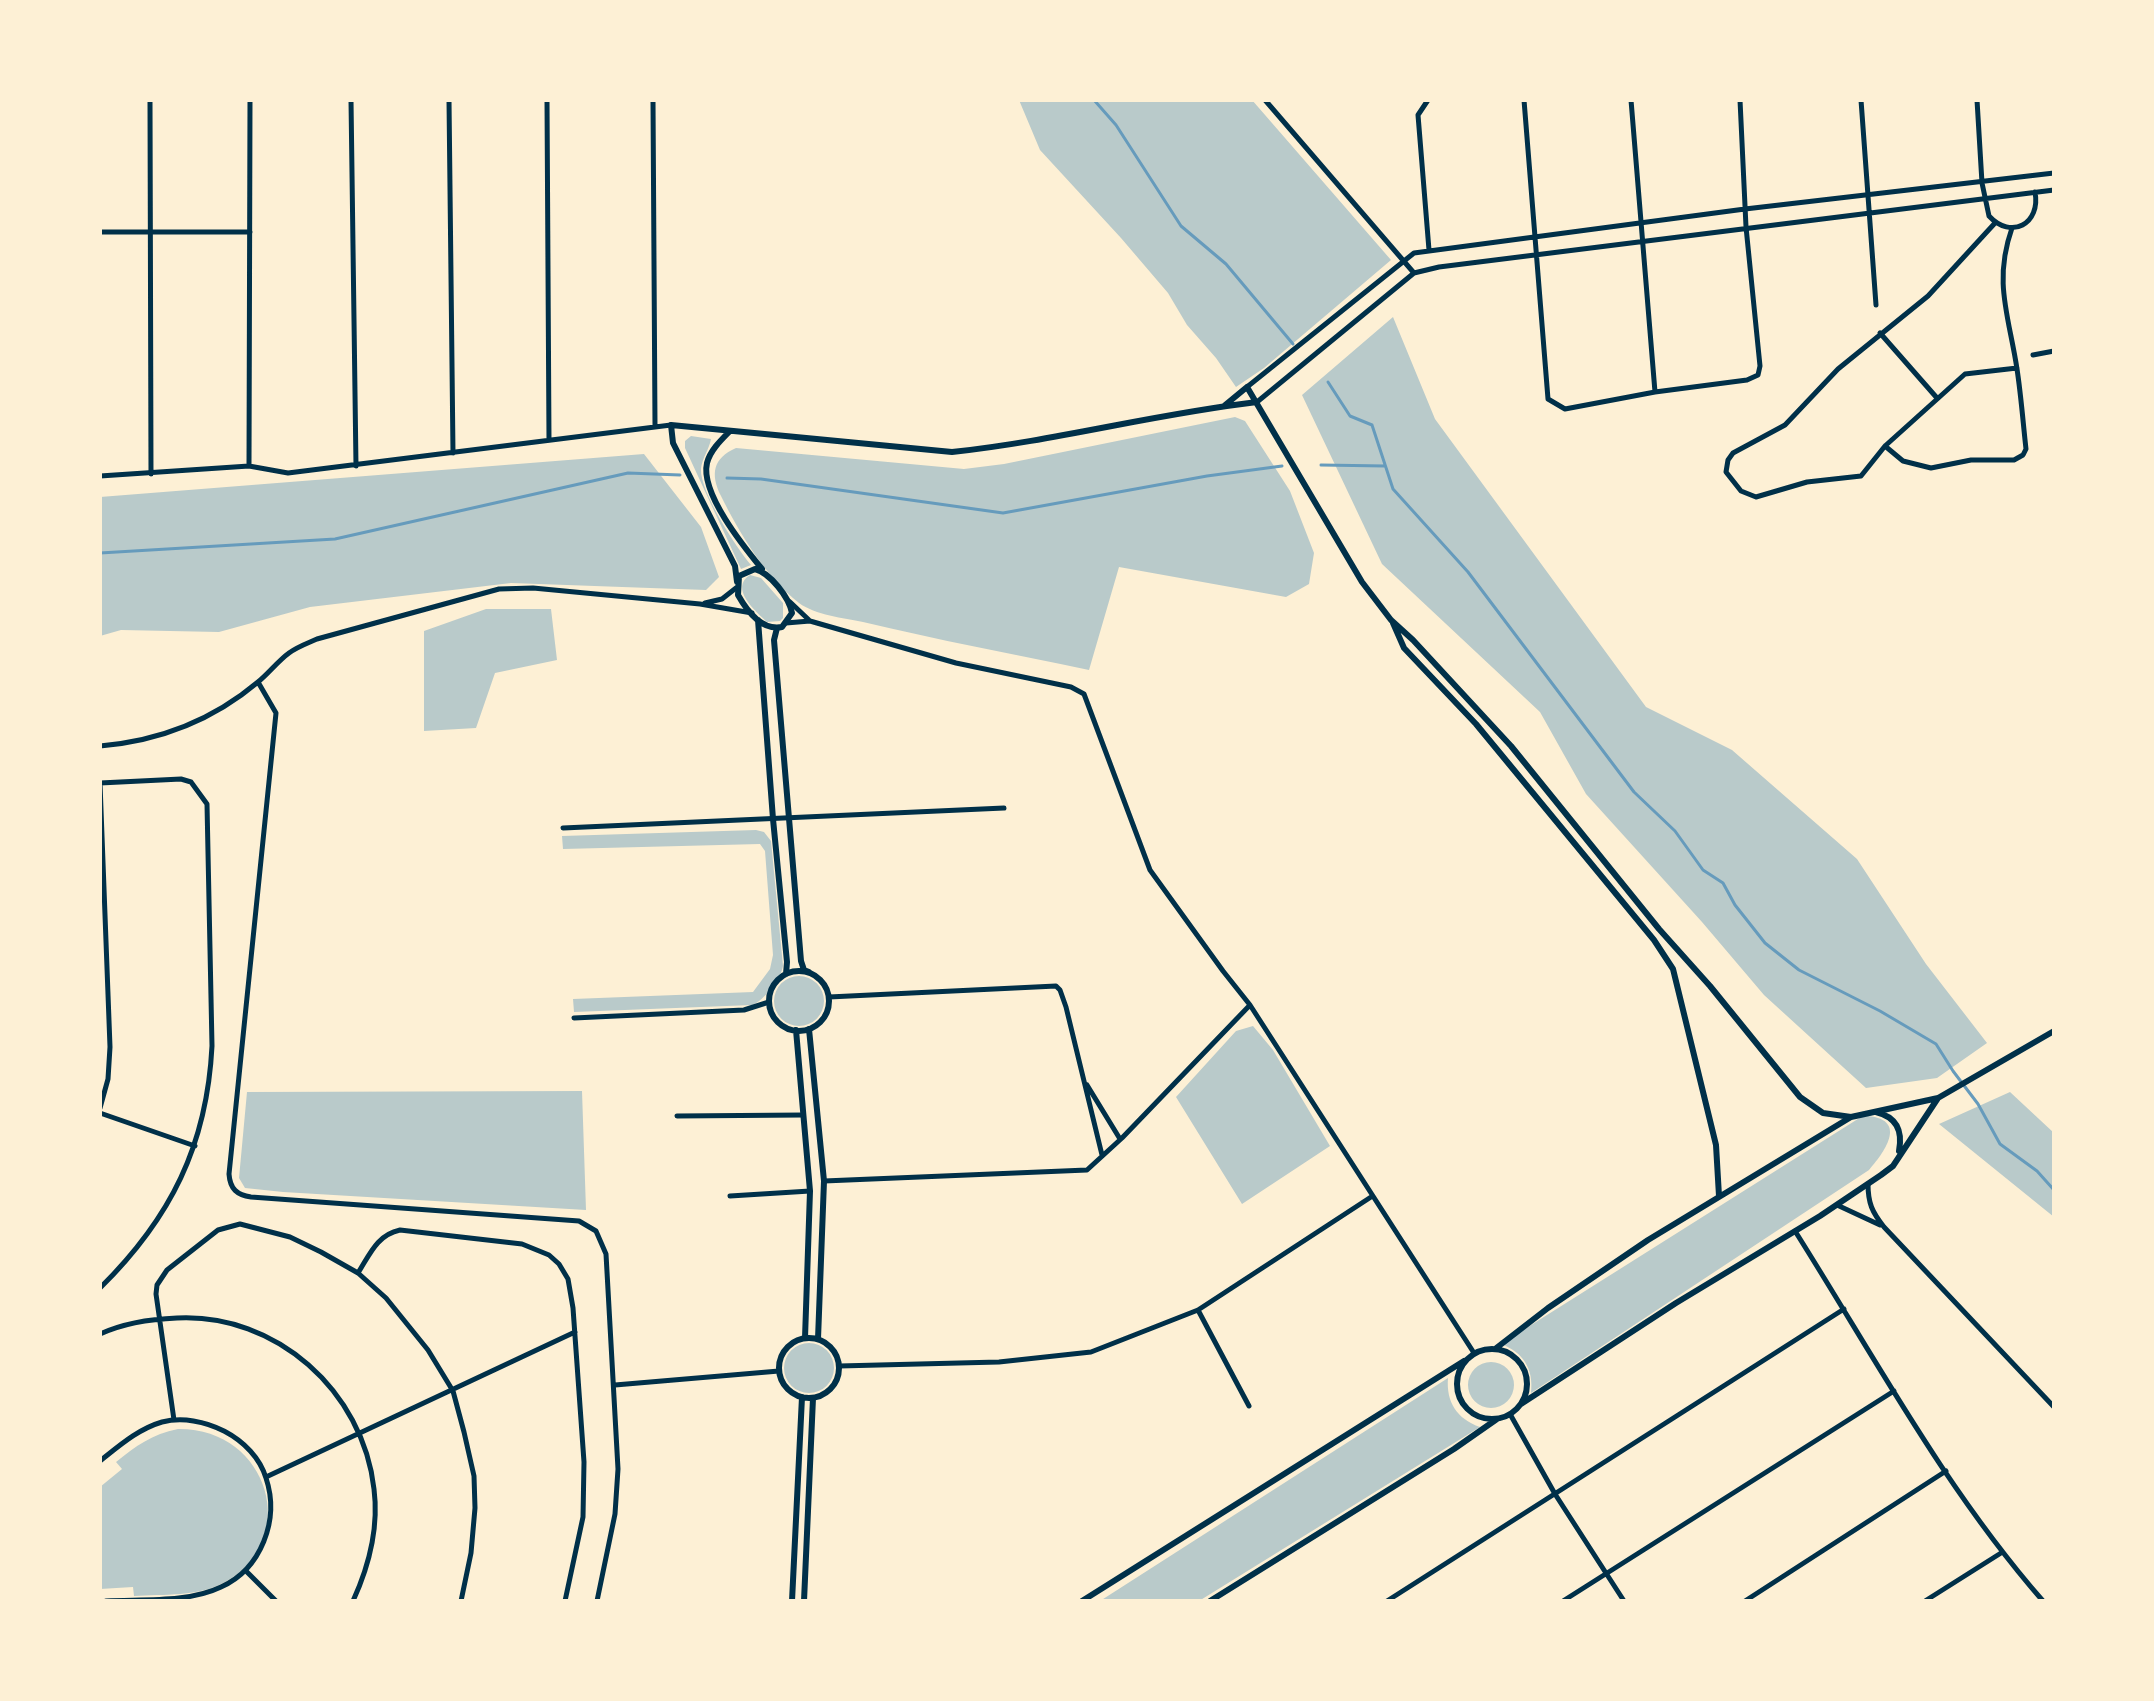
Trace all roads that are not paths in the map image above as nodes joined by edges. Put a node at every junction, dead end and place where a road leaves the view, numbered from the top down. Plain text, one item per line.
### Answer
1 (150, 100) edge
2 (250, 100) edge
3 (351, 100) edge
4 (449, 100) edge
5 (547, 100) edge
6 (653, 100) edge
7 (1265, 100) edge
8 (1428, 100) edge
9 (1524, 100) edge
10 (1631, 100) edge
11 (1740, 100) edge
12 (1861, 100) edge
13 (1977, 100) edge
14 (2054, 173) edge
15 (1982, 183) junction
16 (2054, 190) edge
17 (2035, 192) junction
18 (1868, 196) junction
19 (1984, 197) junction
20 (1745, 209) junction
21 (1870, 215) junction
22 (1639, 222) junction
23 (1995, 223) junction
24 (1746, 227) junction
25 (2012, 228) junction
26 (100, 232) edge
27 (151, 232) junction
28 (250, 232) junction
29 (1533, 236) junction
30 (1641, 240) junction
31 (1429, 250) junction
32 (1534, 255) junction
33 (1403, 260) junction
34 (1414, 273) junction
35 (1876, 305) dead end
36 (1880, 333) junction
37 (2054, 351) edge
38 (2033, 355) dead end
39 (2017, 368) junction
40 (1247, 387) junction
41 (1655, 392) junction
42 (1937, 398) junction
43 (1257, 402) junction
44 (1224, 406) junction
45 (655, 425) junction
46 (671, 425) junction
47 (729, 432) junction
48 (549, 440) junction
49 (1885, 446) junction
50 (453, 453) junction
51 (249, 466) junction
52 (356, 466) junction
53 (151, 474) junction
54 (100, 476) edge
55 (764, 572) junction
56 (737, 585) junction
57 (789, 601) junction
58 (700, 604) junction
59 (752, 613) junction
60 (758, 620) junction
61 (1391, 620) junction
62 (810, 621) junction
63 (786, 623) junction
64 (777, 628) junction
65 (258, 682) junction
66 (100, 746) edge
67 (100, 783) edge
68 (1004, 808) dead end
69 (788, 818) junction
70 (773, 819) junction
71 (563, 828) dead end
72 (809, 972) junction
73 (786, 974) junction
74 (829, 997) junction
75 (769, 1002) junction
76 (1250, 1005) junction
77 (574, 1018) dead end
78 (809, 1029) junction
79 (796, 1030) junction
80 (2054, 1031) edge
81 (1083, 1077) junction
82 (1938, 1098) junction
83 (100, 1111) edge
84 (1874, 1111) junction
85 (803, 1115) junction
86 (677, 1116) dead end
87 (1851, 1117) junction
88 (1120, 1139) junction
89 (195, 1146) junction
90 (1898, 1154) junction
91 (1102, 1155) junction
92 (824, 1181) junction
93 (1868, 1184) junction
94 (810, 1191) junction
95 (730, 1196) dead end
96 (1719, 1196) junction
97 (1371, 1197) junction
98 (1837, 1205) junction
99 (1884, 1227) junction
100 (1795, 1231) junction
101 (358, 1273) junction
102 (100, 1288) edge
103 (1844, 1309) junction
104 (1198, 1310) junction
105 (159, 1319) junction
106 (575, 1332) junction
107 (100, 1334) edge
108 (805, 1338) junction
109 (818, 1339) junction
110 (1495, 1349) junction
111 (1474, 1353) junction
112 (1464, 1361) junction
113 (839, 1366) junction
114 (779, 1371) junction
115 (615, 1385) junction
116 (453, 1391) junction
117 (1894, 1391) junction
118 (802, 1397) junction
119 (813, 1398) junction
120 (1521, 1404) junction
121 (1249, 1406) dead end
122 (2054, 1407) edge
123 (1510, 1414) junction
124 (1497, 1419) junction
125 (174, 1420) junction
126 (360, 1434) junction
127 (100, 1461) edge
128 (1946, 1471) junction
129 (266, 1477) junction
130 (1555, 1494) junction
131 (2001, 1553) junction
132 (246, 1571) junction
133 (1606, 1574) junction
134 (1214, 1600) edge
135 (106, 1601) edge
136 (276, 1601) edge
137 (353, 1601) edge
138 (461, 1601) edge
139 (565, 1601) edge
140 (597, 1601) edge
141 (792, 1601) edge
142 (804, 1601) edge
143 (1082, 1601) edge
144 (1387, 1601) edge
145 (1563, 1601) edge
146 (1624, 1601) edge
147 (1745, 1601) edge
148 (1925, 1601) edge
149 (2043, 1601) edge

1 - 27 street
2 - 28 street
3 - 52 street
4 - 50 street
5 - 48 street
6 - 45 street
7 - 33 street
8 - 31 street
9 - 29 street
10 - 22 street
11 - 20 street
12 - 18 street
13 - 15 street
14 - 15 street
15 - 18 street
15 - 19 street
16 - 17 street
17 - 19 street
17 - 25 street
18 - 20 street
18 - 21 street
19 - 21 street
19 - 23 street
20 - 22 street
20 - 24 street
21 - 24 street
21 - 35 street
22 - 29 street
22 - 30 street
23 - 25 street
23 - 36 street
24 - 30 street
24 - 41 street
25 - 39 street
26 - 27 street
27 - 28 street
27 - 53 street
28 - 51 street
29 - 31 street
29 - 32 street
30 - 32 street
30 - 41 street
31 - 33 street
32 - 34 street
32 - 41 street
33 - 34 street
33 - 40 street
34 - 43 street
36 - 42 street
36 - 49 street
37 - 38 street
39 - 42 street
39 - 49 street
40 - 43 street
40 - 44 street
42 - 49 street
43 - 44 street
43 - 61 street
44 - 47 street
45 - 46 street
45 - 48 street
46 - 47 street
46 - 56 street
47 - 55 street
48 - 50 street
50 - 52 street
51 - 52 street
51 - 53 street
53 - 54 street
55 - 56 street
55 - 57 street
56 - 58 street
56 - 59 street
57 - 62 street
57 - 63 street
58 - 59 street
58 - 65 street
59 - 60 street
60 - 64 street
60 - 70 street
61 - 87 street
61 - 96 street
62 - 63 street
62 - 76 street
63 - 64 street
64 - 69 street
65 - 66 street
65 - 115 street
67 - 83 street
67 - 89 street
68 - 69 street
69 - 70 street
69 - 72 street
70 - 71 street
70 - 73 street
72 - 73 street
72 - 74 street
73 - 75 street
74 - 78 street
74 - 81 street
75 - 77 street
75 - 79 street
76 - 88 street
76 - 97 street
78 - 79 street
78 - 92 street
79 - 85 street
80 - 82 street
81 - 88 street
81 - 91 street
82 - 84 street
82 - 90 street
83 - 89 street
84 - 87 street
84 - 90 street
85 - 86 street
85 - 94 street
87 - 96 street
88 - 91 street
89 - 102 street
90 - 93 street
91 - 92 street
92 - 109 street
93 - 98 street
93 - 99 street
94 - 95 street
94 - 108 street
96 - 110 street
97 - 104 street
97 - 111 street
98 - 99 street
98 - 100 street
99 - 122 street
100 - 103 street
100 - 120 street
101 - 105 street
101 - 106 street
101 - 116 street
103 - 117 street
103 - 130 street
104 - 113 street
104 - 121 street
105 - 107 street
105 - 125 street
105 - 126 street
106 - 116 street
106 - 139 street
108 - 109 street
108 - 114 street
109 - 113 street
110 - 111 street
110 - 120 street
111 - 112 street
112 - 124 street
112 - 143 street
113 - 119 street
114 - 115 street
114 - 118 street
115 - 140 street
116 - 126 street
116 - 138 street
117 - 128 street
117 - 133 street
118 - 119 street
118 - 141 street
119 - 142 street
120 - 123 street
123 - 124 street
123 - 130 street
124 - 134 street
125 - 127 street
125 - 129 street
126 - 129 street
126 - 137 street
128 - 131 street
128 - 147 street
129 - 132 street
130 - 133 street
130 - 144 street
131 - 148 street
131 - 149 street
132 - 135 street
132 - 136 street
133 - 145 street
133 - 146 street

